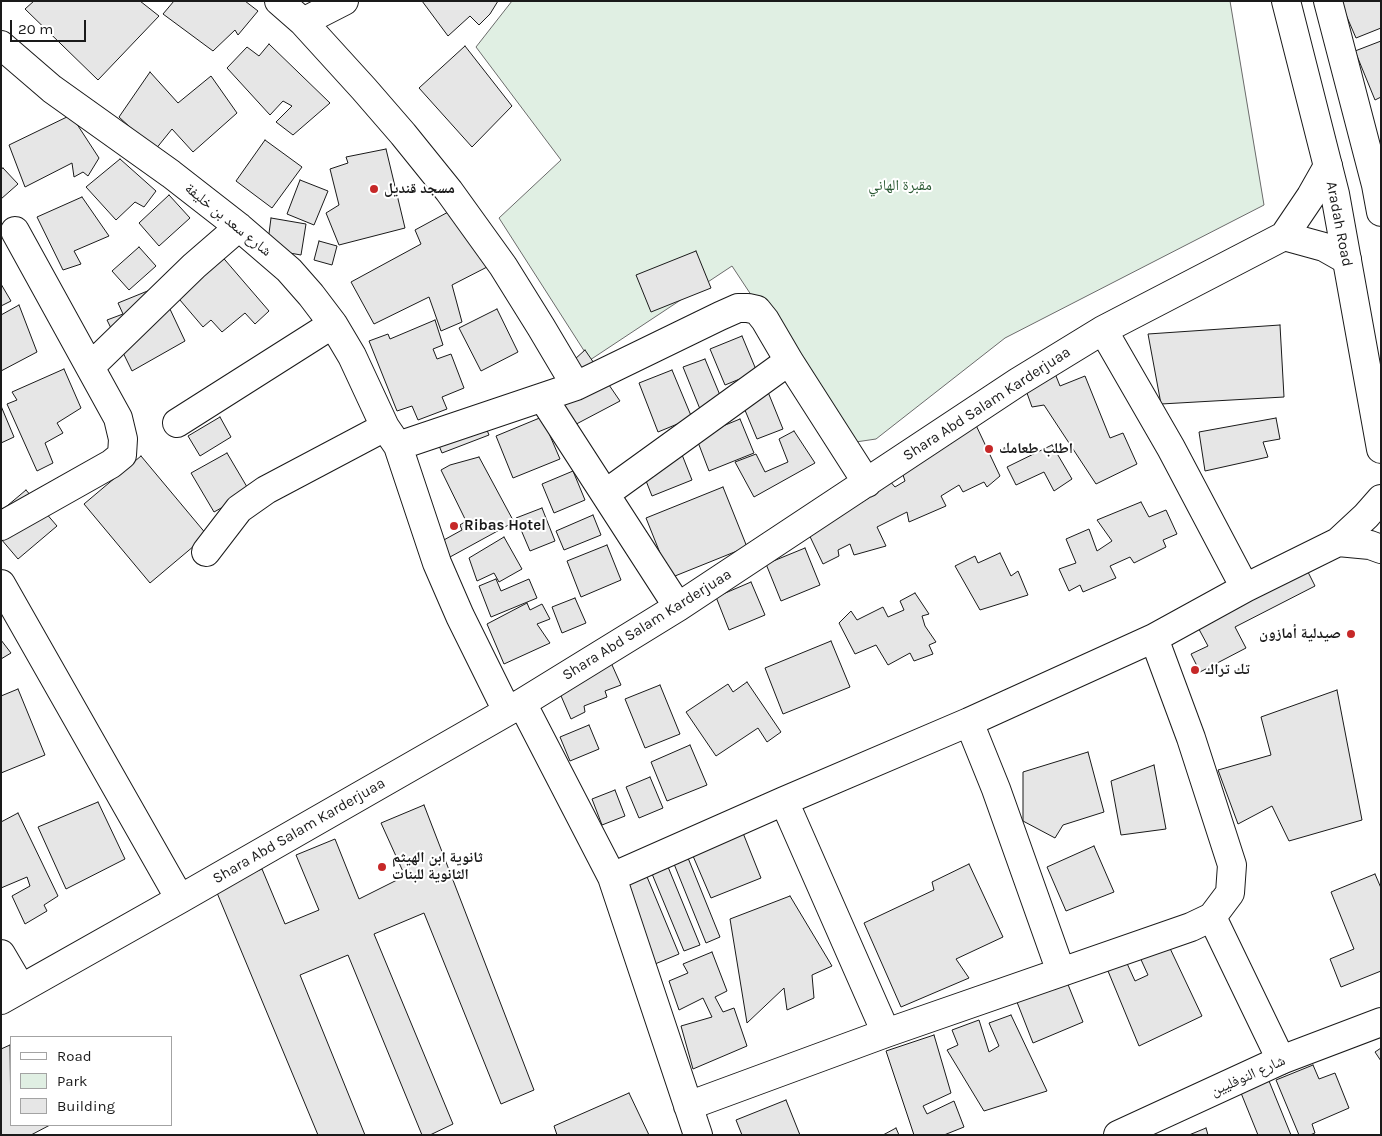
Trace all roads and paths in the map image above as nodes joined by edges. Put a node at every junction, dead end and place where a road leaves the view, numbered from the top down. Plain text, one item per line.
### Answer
1 (280, 1) edge
2 (344, 1) edge
3 (1286, 1) edge
4 (1328, 1) edge
5 (303, 22) junction
6 (1, 45) edge
7 (1328, 166) junction
8 (1378, 184) edge
9 (1381, 212) edge
10 (240, 227) junction
11 (15, 231) dead end
12 (1284, 236) junction
13 (1347, 260) junction
14 (333, 324) junction
15 (1103, 330) junction
16 (789, 361) junction
17 (90, 367) junction
18 (576, 386) junction
19 (543, 398) junction
20 (177, 423) dead end
21 (391, 437) junction
22 (1381, 448) edge
23 (867, 483) junction
24 (605, 494) junction
25 (1381, 499) edge
26 (1, 526) edge
27 (1338, 542) junction
28 (1381, 549) edge
29 (206, 552) dead end
30 (1, 584) edge
31 (1245, 588) junction
32 (678, 607) junction
33 (1154, 638) junction
34 (514, 707) junction
35 (969, 722) junction
36 (784, 800) junction
37 (612, 876) junction
38 (180, 899) junction
39 (1212, 917) junction
40 (1, 954) edge
41 (1061, 972) junction
42 (11, 994) edge
43 (1381, 1022) edge
44 (886, 1033) junction
45 (1282, 1060) junction
46 (688, 1106) junction
47 (698, 1135) edge
48 (1118, 1135) edge

1 - 5 street
2 - 5 street
3 - 7 street, Aradah Road
4 - 8 street
5 - 18 street
6 - 10 street, شارع سعد بن خليفة
7 - 12 street, Shara Abd Salam Karderjuaa
7 - 13 street, Aradah Road
8 - 9 street
10 - 14 street, شارع سعد بن خليفة
10 - 17 street
11 - 17 street
12 - 13 street
12 - 15 street, Shara Abd Salam Karderjuaa
13 - 22 street, Aradah Road
14 - 20 street
14 - 21 street, شارع سعد بن خليفة
15 - 23 street, Shara Abd Salam Karderjuaa
15 - 31 street
16 - 18 street
16 - 23 street
16 - 24 street
17 - 26 street
18 - 19 street
19 - 21 street
19 - 24 street
21 - 29 street
21 - 34 street, شارع سعد بن خليفة
23 - 32 street, Shara Abd Salam Karderjuaa
24 - 32 street
25 - 27 street
27 - 28 street
27 - 31 street
30 - 38 street
31 - 33 street
32 - 34 street, Shara Abd Salam Karderjuaa
33 - 35 street
33 - 39 street
34 - 37 street, شارع سعد بن خليفة
34 - 38 street, Shara Abd Salam Karderjuaa
35 - 36 street
35 - 41 street
36 - 37 street
36 - 44 street
37 - 46 street, شارع سعد بن خليفة
38 - 42 street, Shara Abd Salam Karderjuaa
39 - 41 street
39 - 45 street
40 - 42 street
41 - 44 street
43 - 45 street, شارع النوفليين
44 - 46 street
45 - 48 street, شارع النوفليين
46 - 47 street, شارع سعد بن خليفة

